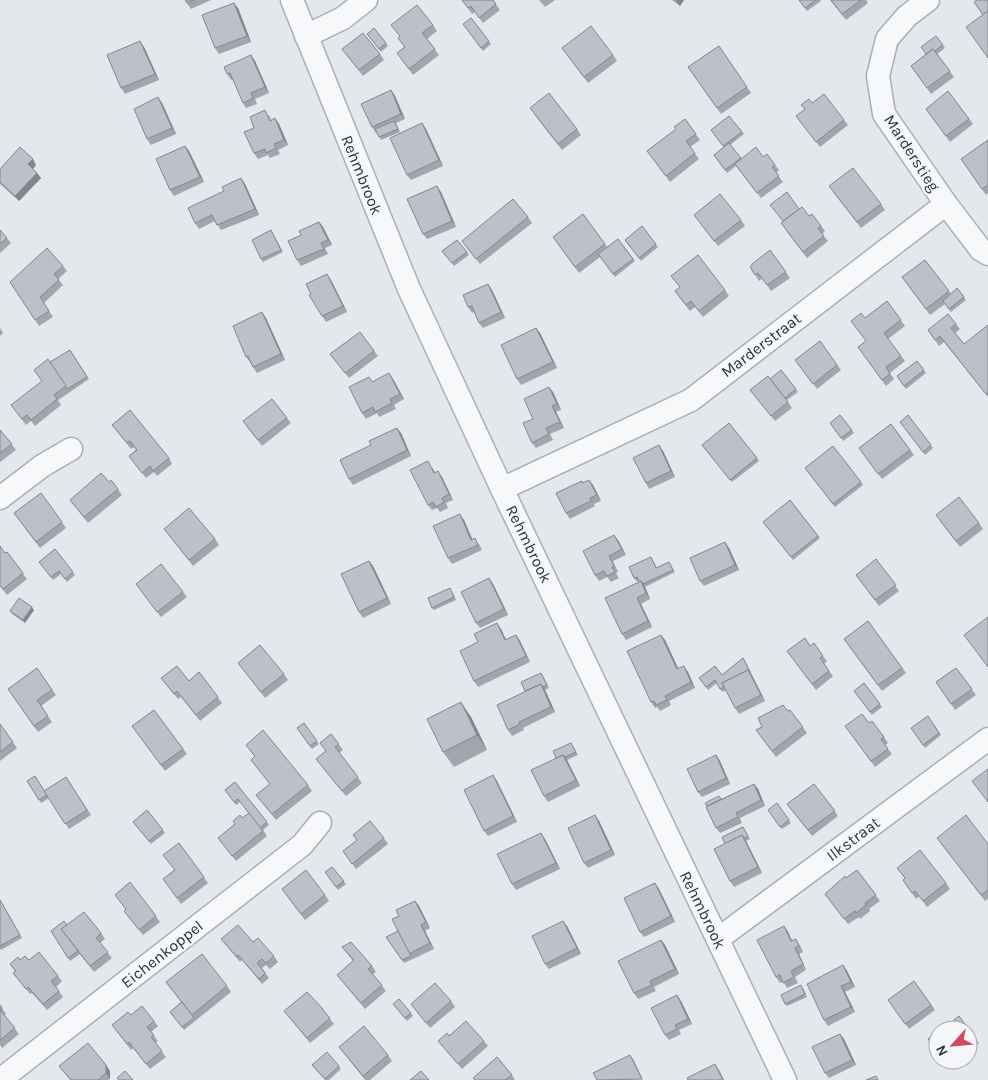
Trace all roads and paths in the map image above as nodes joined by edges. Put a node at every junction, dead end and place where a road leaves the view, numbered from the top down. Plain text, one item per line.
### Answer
1 (292, 0) edge
2 (366, 0) edge
3 (928, 0) edge
4 (306, 36) junction
5 (946, 204) junction
6 (988, 254) edge
7 (72, 449) dead end
8 (502, 489) junction
9 (0, 498) edge
10 (988, 739) edge
11 (320, 823) dead end
12 (718, 939) junction
13 (0, 1080) edge
14 (785, 1080) edge

1 - 4 street, Rehmbrook
2 - 4 street
3 - 5 street, Marderstieg
4 - 8 street, Rehmbrook
5 - 6 street
5 - 8 street, Marderstraat
7 - 9 street
8 - 12 street, Rehmbrook
10 - 12 street, Ilkstraat
11 - 13 street, Eichenkoppel
12 - 14 street, Rehmbrook

